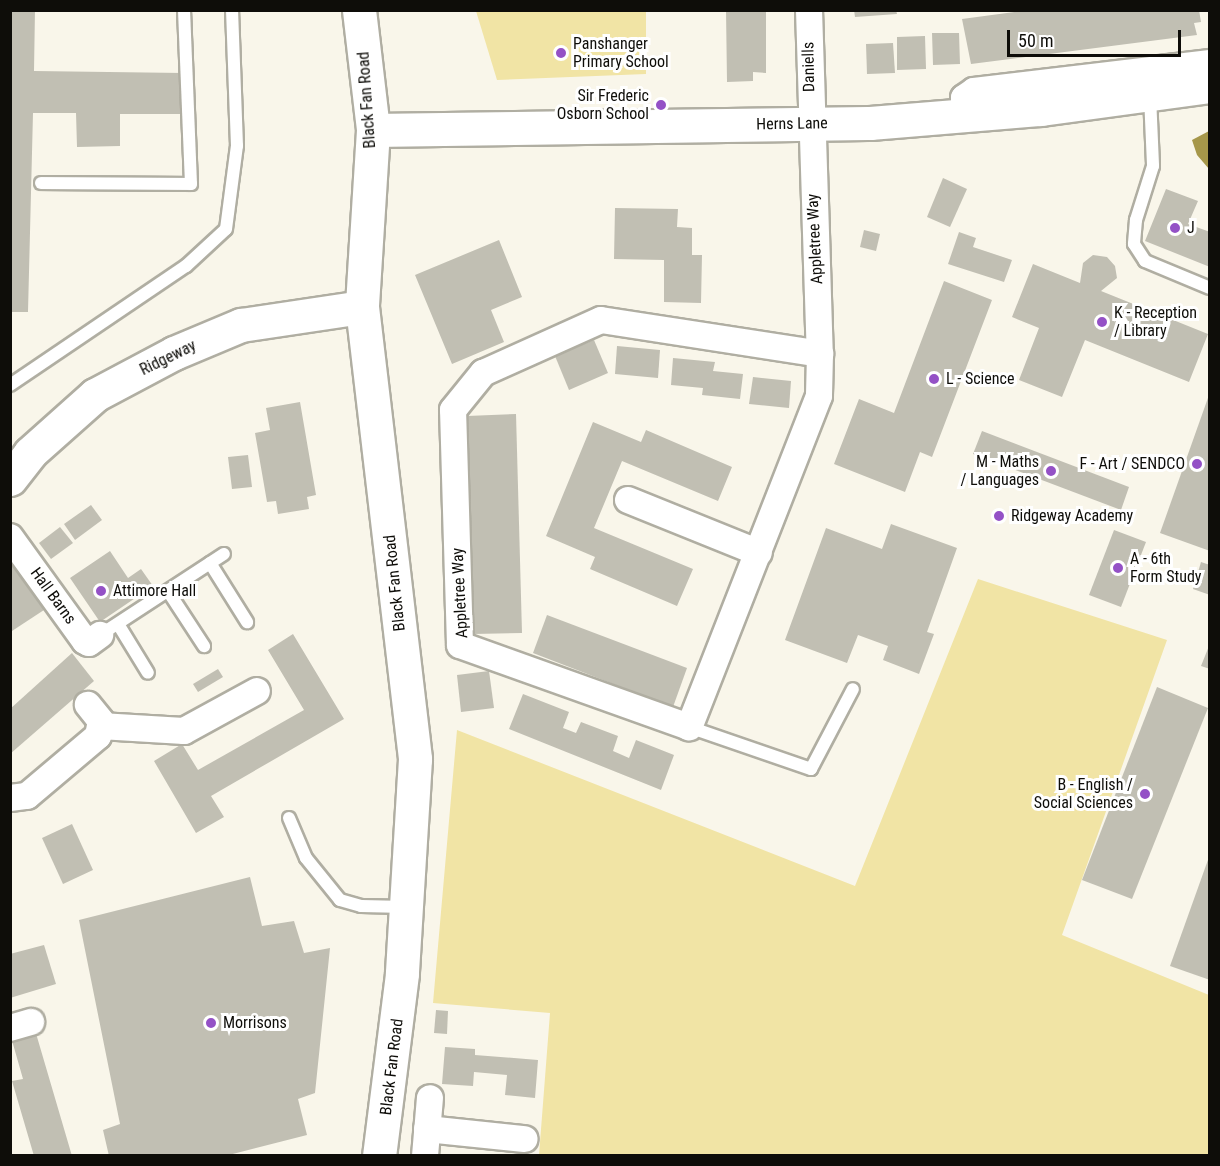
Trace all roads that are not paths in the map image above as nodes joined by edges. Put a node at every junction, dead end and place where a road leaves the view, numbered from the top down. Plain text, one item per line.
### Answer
1 (184, 10) edge
2 (232, 10) edge
3 (359, 10) edge
4 (809, 10) edge
5 (1209, 63) edge
6 (1209, 86) edge
7 (1150, 94) junction
8 (965, 116) junction
9 (810, 123) junction
10 (373, 130) junction
11 (41, 183) dead end
12 (1209, 288) edge
13 (362, 307) junction
14 (820, 354) junction
15 (10, 386) edge
16 (10, 479) edge
17 (628, 500) dead end
18 (10, 537) edge
19 (759, 553) junction
20 (224, 554) dead end
21 (210, 563) junction
22 (168, 591) junction
23 (247, 622) dead end
24 (109, 630) junction
25 (204, 646) dead end
26 (148, 673) dead end
27 (852, 689) dead end
28 (257, 691) dead end
29 (689, 727) junction
30 (10, 798) edge
31 (290, 818) dead end
32 (407, 907) junction
33 (430, 1098) dead end
34 (427, 1129) junction
35 (524, 1139) dead end
36 (380, 1155) edge
37 (425, 1155) edge

1 - 11 lane
2 - 15 lane
3 - 10 street, Black Fan Road
4 - 9 street, Daniells
5 - 8 street
6 - 7 street, Herns Lane
7 - 8 street, Herns Lane
7 - 12 lane
8 - 9 street, Herns Lane
9 - 10 street, Herns Lane
9 - 14 street, Appletree Way
10 - 13 street, Black Fan Road
13 - 16 street, Ridgeway
13 - 32 street, Black Fan Road
14 - 19 street, Appletree Way
14 - 29 street, Appletree Way
17 - 19 street
18 - 24 street, Hall Barns
19 - 29 street, Appletree Way
20 - 21 lane
21 - 22 lane
21 - 23 lane
22 - 24 lane
22 - 25 lane
24 - 26 lane
27 - 29 lane
28 - 30 street
31 - 32 lane
32 - 36 street, Black Fan Road
33 - 34 street
34 - 35 street
34 - 37 street

